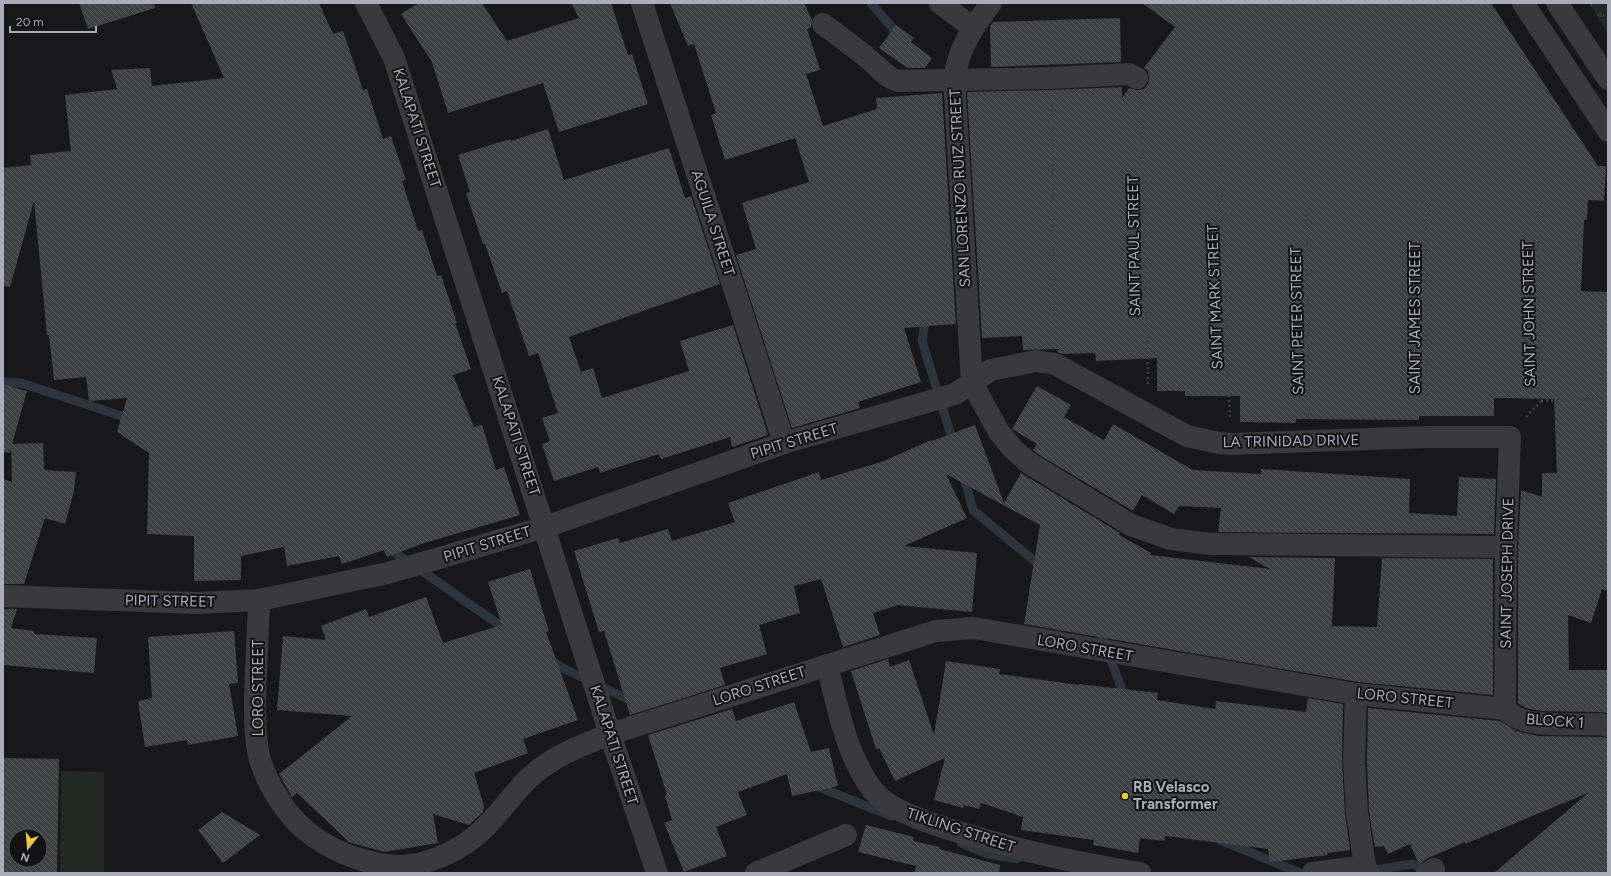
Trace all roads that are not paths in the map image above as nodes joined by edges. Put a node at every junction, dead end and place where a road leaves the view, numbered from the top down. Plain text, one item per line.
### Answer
1 (367, 3) edge
2 (642, 3) edge
3 (940, 3) edge
4 (991, 3) edge
5 (1523, 3) edge
6 (1556, 3) edge
7 (823, 24) dead end
8 (973, 28) junction
9 (1137, 78) road end
10 (954, 79) junction
11 (1608, 79) edge
12 (1608, 131) edge
13 (963, 389) junction
14 (1510, 437) joint
15 (784, 443) junction
16 (545, 527) junction
17 (1506, 547) junction
18 (3, 596) edge
19 (260, 600) junction
20 (827, 665) junction
21 (1356, 694) junction
22 (1505, 709) junction
23 (1608, 726) edge
24 (610, 734) junction
25 (846, 835) dead end
26 (1367, 869) edge
27 (657, 873) edge
28 (756, 873) edge
29 (1140, 873) edge
30 (1313, 873) edge

1 - 16 street, KALAPATI STREET
2 - 15 street, AGUILA STREET
3 - 8 street
4 - 8 street, SAN LORENZO RUIZ STREET
5 - 12 street
6 - 11 street
7 - 10 street
8 - 10 street, SAN LORENZO RUIZ STREET
9 - 10 street
10 - 13 street, SAN LORENZO RUIZ STREET
13 - 14 street, LA TRINIDAD DRIVE
13 - 15 street, PIPIT STREET
13 - 17 street
14 - 17 street, SAINT JOSEPH DRIVE
15 - 16 street, PIPIT STREET
16 - 19 street, PIPIT STREET
16 - 24 street, KALAPATI STREET
17 - 22 street, SAINT JOSEPH DRIVE
18 - 19 street, PIPIT STREET
19 - 24 street, LORO STREET
20 - 21 street, LORO STREET
20 - 24 street, LORO STREET
20 - 29 street, TIKLING STREET
21 - 22 street, LORO STREET
21 - 26 street
22 - 23 street, BLOCK 1
24 - 27 street, KALAPATI STREET
25 - 28 street
26 - 30 street

